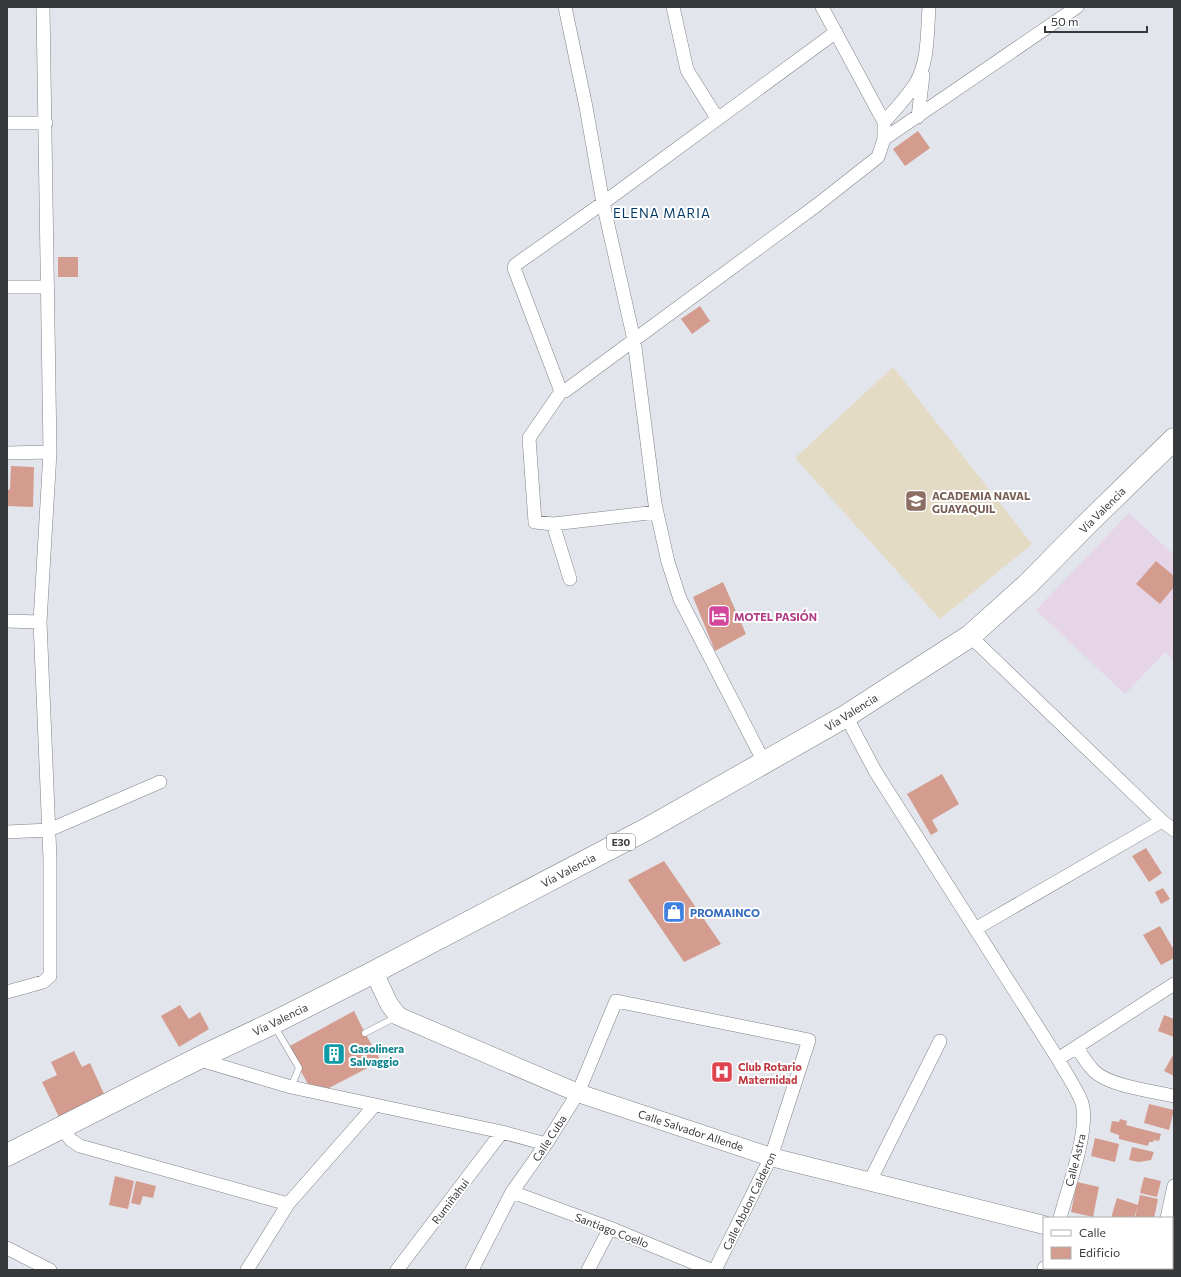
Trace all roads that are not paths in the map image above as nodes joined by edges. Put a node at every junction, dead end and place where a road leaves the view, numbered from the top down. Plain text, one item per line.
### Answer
1 (43, 7) edge
2 (565, 7) edge
3 (673, 7) edge
4 (822, 7) edge
5 (929, 7) edge
6 (1077, 7) edge
7 (836, 32) junction
8 (924, 59) junction
9 (918, 117) junction
10 (718, 118) junction
11 (884, 122) junction
12 (7, 123) edge
13 (46, 123) junction
14 (884, 139) junction
15 (603, 203) junction
16 (48, 286) junction
17 (7, 287) edge
18 (634, 340) junction
19 (562, 390) junction
20 (1174, 439) edge
21 (50, 452) junction
22 (7, 453) edge
23 (657, 512) junction
24 (553, 524) junction
25 (570, 579) dead end
26 (7, 621) edge
27 (40, 622) junction
28 (970, 636) junction
29 (846, 716) junction
30 (764, 762) junction
31 (160, 782) dead end
32 (1168, 820) edge
33 (48, 830) junction
34 (1174, 830) edge
35 (7, 832) edge
36 (975, 929) junction
37 (374, 972) junction
38 (1174, 984) edge
39 (7, 992) edge
40 (398, 1016) junction
41 (273, 1023) junction
42 (365, 1034) dead end
43 (809, 1040) joint
44 (940, 1041) dead end
45 (1077, 1048) junction
46 (197, 1059) junction
47 (1058, 1060) junction
48 (291, 1087) junction
49 (578, 1092) junction
50 (1174, 1096) edge
51 (375, 1105) junction
52 (62, 1128) junction
53 (502, 1132) junction
54 (546, 1144) junction
55 (7, 1155) edge
56 (771, 1157) junction
57 (870, 1181) junction
58 (1174, 1186) edge
59 (512, 1192) junction
60 (288, 1204) junction
61 (1060, 1217) edge
62 (1167, 1217) edge
63 (1043, 1225) edge
64 (610, 1228) junction
65 (7, 1248) edge
66 (401, 1269) edge
67 (50, 1270) edge
68 (247, 1270) edge
69 (472, 1270) edge
70 (588, 1270) edge
71 (711, 1270) edge
72 (715, 1270) edge

1 - 13 street
2 - 15 street
3 - 10 street
4 - 7 street
5 - 8 street
6 - 9 street
7 - 10 street
7 - 11 street
8 - 9 street
8 - 11 street
9 - 14 street
10 - 15 street
11 - 14 street
12 - 13 street
13 - 16 street
14 - 18 street
15 - 18 street
15 - 19 street
16 - 17 street
16 - 21 street
18 - 19 street
18 - 23 street
19 - 24 street
20 - 28 highway, Vía Valencia / E30
21 - 22 street
21 - 27 street
23 - 24 street
23 - 30 street
24 - 25 street
26 - 27 street
27 - 33 street
28 - 29 highway, Vía Valencia / E30
28 - 32 street
29 - 30 highway, Vía Valencia / E30
29 - 36 street, Calle Astra
30 - 37 highway, Vía Valencia / E30
31 - 33 street
32 - 34 street
32 - 36 street
33 - 35 street
33 - 39 street
36 - 47 street, Calle Astra
37 - 40 street
37 - 41 highway, Vía Valencia / E30
38 - 45 street
40 - 42 lane
40 - 49 street, Calle Salvador Allende
41 - 46 highway, Vía Valencia / E30
41 - 48 lane
43 - 49 street, Calle Cuba
43 - 56 street, Calle Abdon Calderon
44 - 57 street
45 - 47 street
45 - 50 street
46 - 48 street
46 - 52 highway, Vía Valencia / E30
47 - 61 street, Calle Astra
48 - 51 street
49 - 54 street, Calle Cuba
49 - 56 street, Calle Salvador Allende
51 - 53 street
51 - 60 street
52 - 55 highway, Vía Valencia / E30
52 - 60 street
53 - 54 street
53 - 66 street, Rumiñahui
54 - 59 street, Calle Cuba
56 - 57 street, Calle Salvador Allende
56 - 72 street, Calle Abdon Calderon
57 - 63 street, Calle Salvador Allende
58 - 62 street
59 - 64 street, Santiago Coello
59 - 69 street, Calle Cuba
60 - 68 street
64 - 70 street
64 - 71 street, Santiago Coello
65 - 67 street

